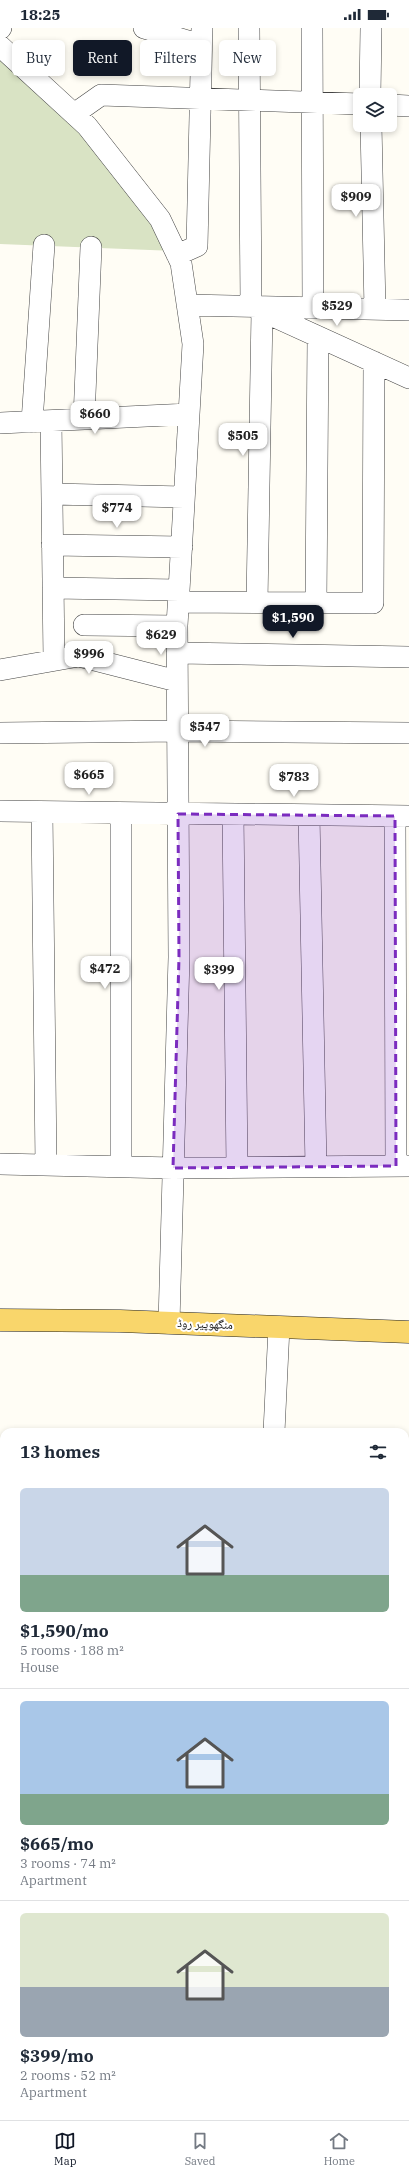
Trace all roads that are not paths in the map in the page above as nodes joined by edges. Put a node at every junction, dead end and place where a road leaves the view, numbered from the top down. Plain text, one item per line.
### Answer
1 (144, 28) edge
2 (249, 28) edge
3 (312, 28) edge
4 (371, 28) edge
5 (201, 36) edge
6 (0, 46) edge
7 (370, 88) edge
8 (200, 98) junction
9 (249, 100) junction
10 (311, 102) junction
11 (353, 104) edge
12 (397, 105) edge
13 (409, 106) edge
14 (74, 114) junction
15 (370, 132) edge
16 (44, 245) dead end
17 (91, 247) dead end
18 (177, 255) junction
19 (187, 305) junction
20 (314, 308) junction
21 (257, 309) junction
22 (375, 309) junction
23 (409, 310) edge
24 (318, 337) junction
25 (374, 362) junction
26 (409, 378) edge
27 (189, 414) junction
28 (84, 419) junction
29 (42, 421) junction
30 (0, 423) edge
31 (52, 494) junction
32 (184, 497) junction
33 (52, 545) junction
34 (182, 547) junction
35 (53, 588) junction
36 (179, 596) junction
37 (256, 602) junction
38 (316, 603) junction
39 (84, 625) dead end
40 (177, 626) junction
41 (177, 653) junction
42 (409, 657) edge
43 (54, 660) junction
44 (0, 670) edge
45 (178, 681) junction
46 (178, 731) junction
47 (0, 733) edge
48 (409, 733) edge
49 (0, 812) edge
50 (42, 812) junction
51 (121, 813) junction
52 (178, 814) junction
53 (233, 814) junction
54 (308, 814) junction
55 (402, 816) edge
56 (0, 1164) edge
57 (46, 1165) junction
58 (316, 1166) junction
59 (402, 1166) edge
60 (121, 1167) junction
61 (237, 1167) junction
62 (173, 1168) junction
63 (0, 1320) edge
64 (169, 1322) junction
65 (279, 1327) junction
66 (409, 1332) edge
67 (274, 1428) edge

1 - 5 street
2 - 9 street
3 - 10 street
4 - 7 street
5 - 8 street
6 - 14 street
8 - 9 street
8 - 14 street
8 - 18 street
9 - 10 street
9 - 21 street
10 - 11 street
10 - 20 street
12 - 13 street
14 - 18 street
15 - 22 street
16 - 29 street
17 - 28 street
18 - 19 street
19 - 21 street
19 - 27 street
20 - 21 street
20 - 22 street
21 - 24 street
21 - 37 street
22 - 23 street
24 - 25 street
24 - 38 street
25 - 26 street
25 - 38 street
27 - 28 street
27 - 32 street
28 - 29 street
29 - 30 street
29 - 31 street
31 - 32 street
31 - 33 street
32 - 34 street
33 - 34 street
33 - 35 street
34 - 36 street
35 - 36 street
35 - 43 street
36 - 37 street
36 - 40 street
37 - 38 street
39 - 40 street
40 - 41 street
41 - 42 street
41 - 45 street
43 - 44 street
43 - 45 street
45 - 46 street
46 - 47 street
46 - 48 street
46 - 52 street
49 - 50 street
50 - 51 street
50 - 57 street
51 - 52 street
51 - 60 street
52 - 53 street
52 - 62 street
53 - 54 street
53 - 61 street
54 - 55 street
54 - 58 street
55 - 59 street
56 - 57 street
57 - 60 street
58 - 59 street
58 - 61 street
60 - 62 street
61 - 62 street
62 - 64 street
63 - 64 main road, منگھوپیر روڈ
64 - 65 main road, منگھوپیر روڈ
65 - 66 main road, منگھوپیر روڈ
65 - 67 street

